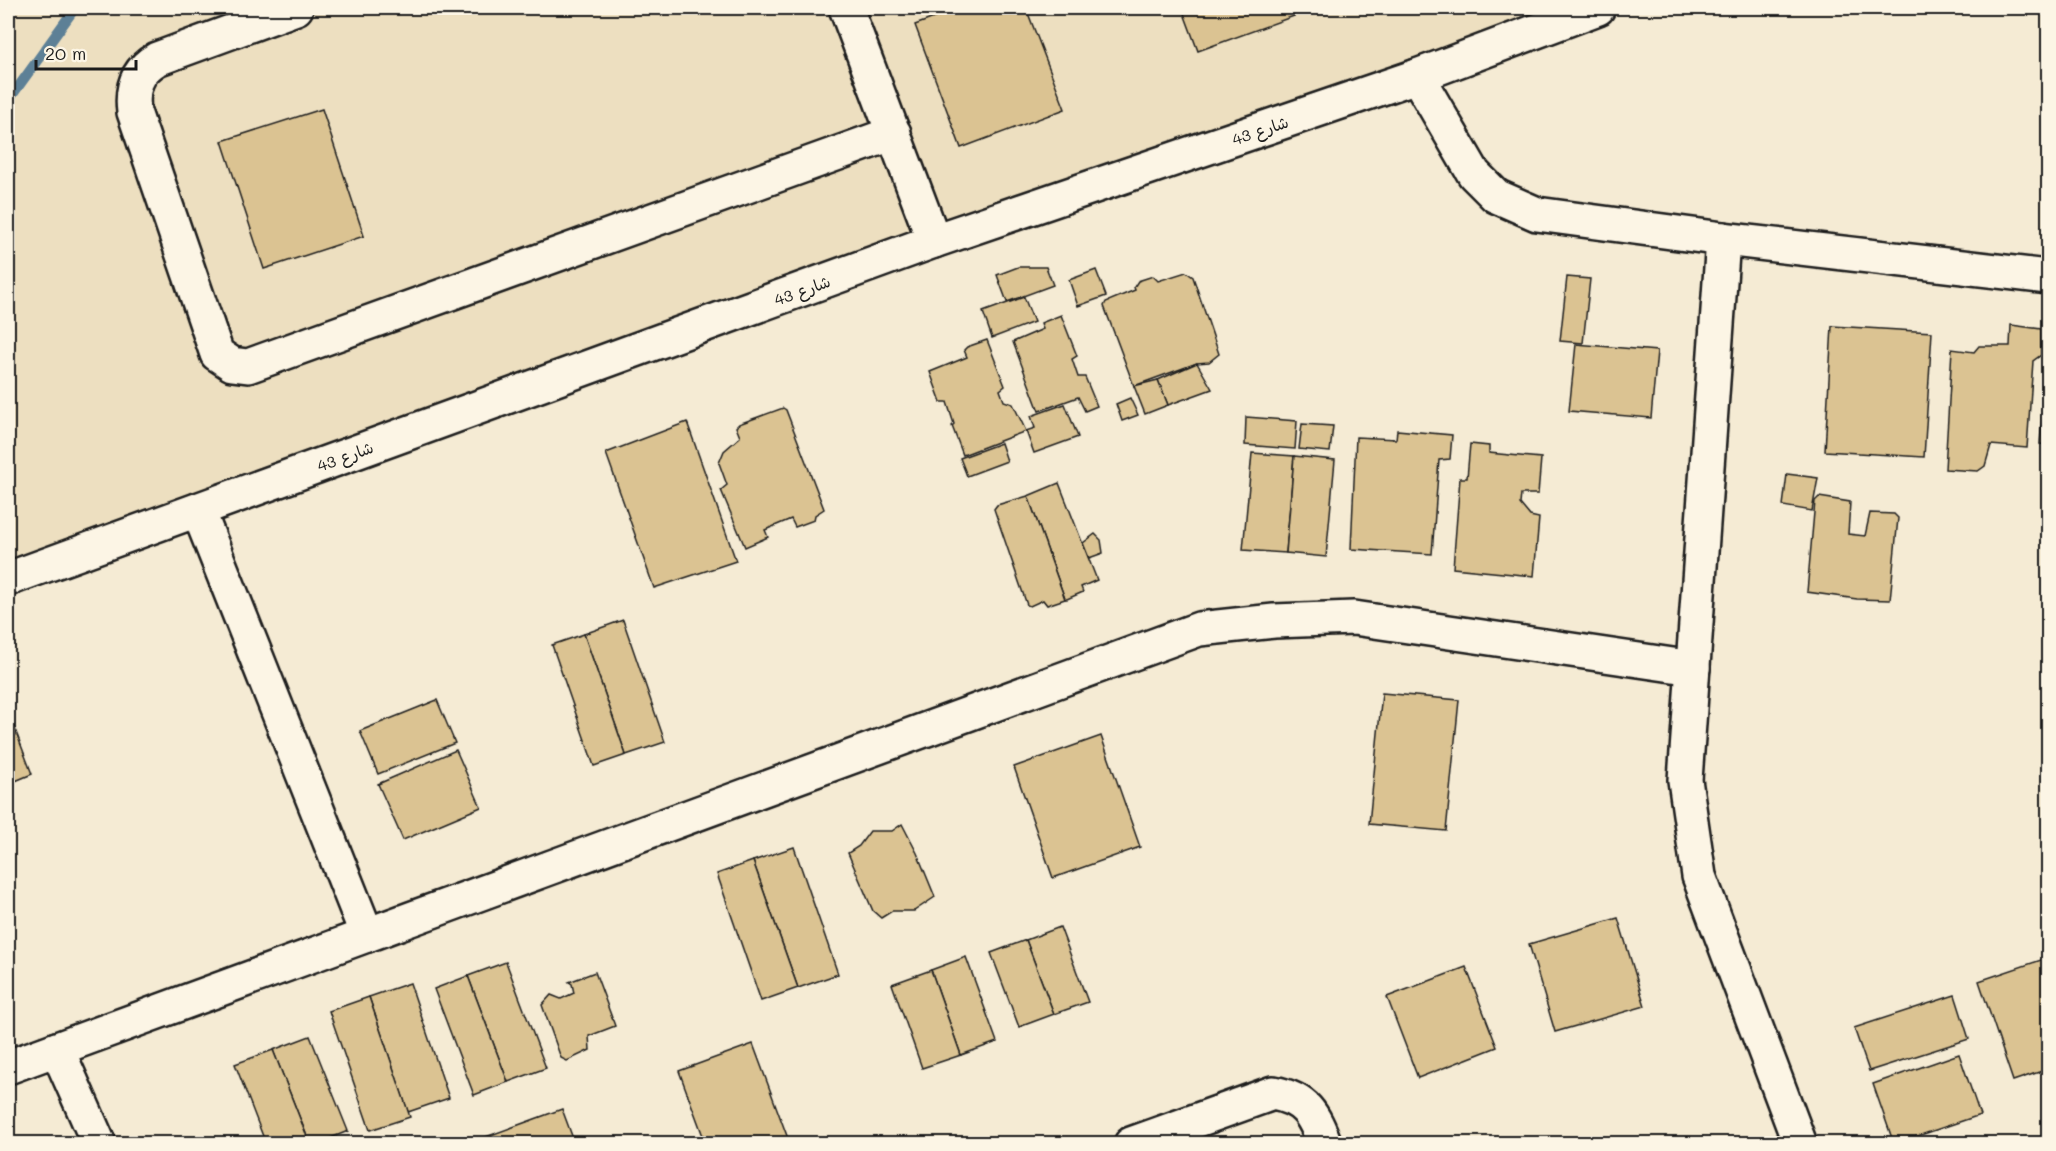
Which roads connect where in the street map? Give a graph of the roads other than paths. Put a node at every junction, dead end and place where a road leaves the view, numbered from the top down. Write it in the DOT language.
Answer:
graph roads {
  1 [pos="296,8"];
  2 [pos="846,8"];
  3 [pos="1598,8"];
  4 [pos="1417,76"];
  5 [pos="894,133"];
  6 [pos="1723,239"];
  7 [pos="934,242"];
  8 [pos="2049,277"];
  9 [pos="198,510"];
  10 [pos="8,579"];
  11 [pos="1693,669"];
  12 [pos="367,935"];
  13 [pos="57,1049"];
  14 [pos="8,1067"];
  15 [pos="99,1143"];
  16 [pos="1131,1143"];
  17 [pos="1325,1143"];
  18 [pos="1800,1143"];
  1 -- 5 [label="street"];
  2 -- 5 [label="street"];
  3 -- 4 [label="street, شارع 43"];
  4 -- 6 [label="street"];
  4 -- 7 [label="street, شارع 43"];
  5 -- 7 [label="street"];
  6 -- 8 [label="street"];
  6 -- 11 [label="street"];
  7 -- 9 [label="street, شارع 43"];
  9 -- 10 [label="street, شارع 43"];
  9 -- 12 [label="street"];
  11 -- 12 [label="street"];
  11 -- 18 [label="street"];
  12 -- 13 [label="street"];
  13 -- 14 [label="street"];
  13 -- 15 [label="street"];
  16 -- 17 [label="street"];
}
